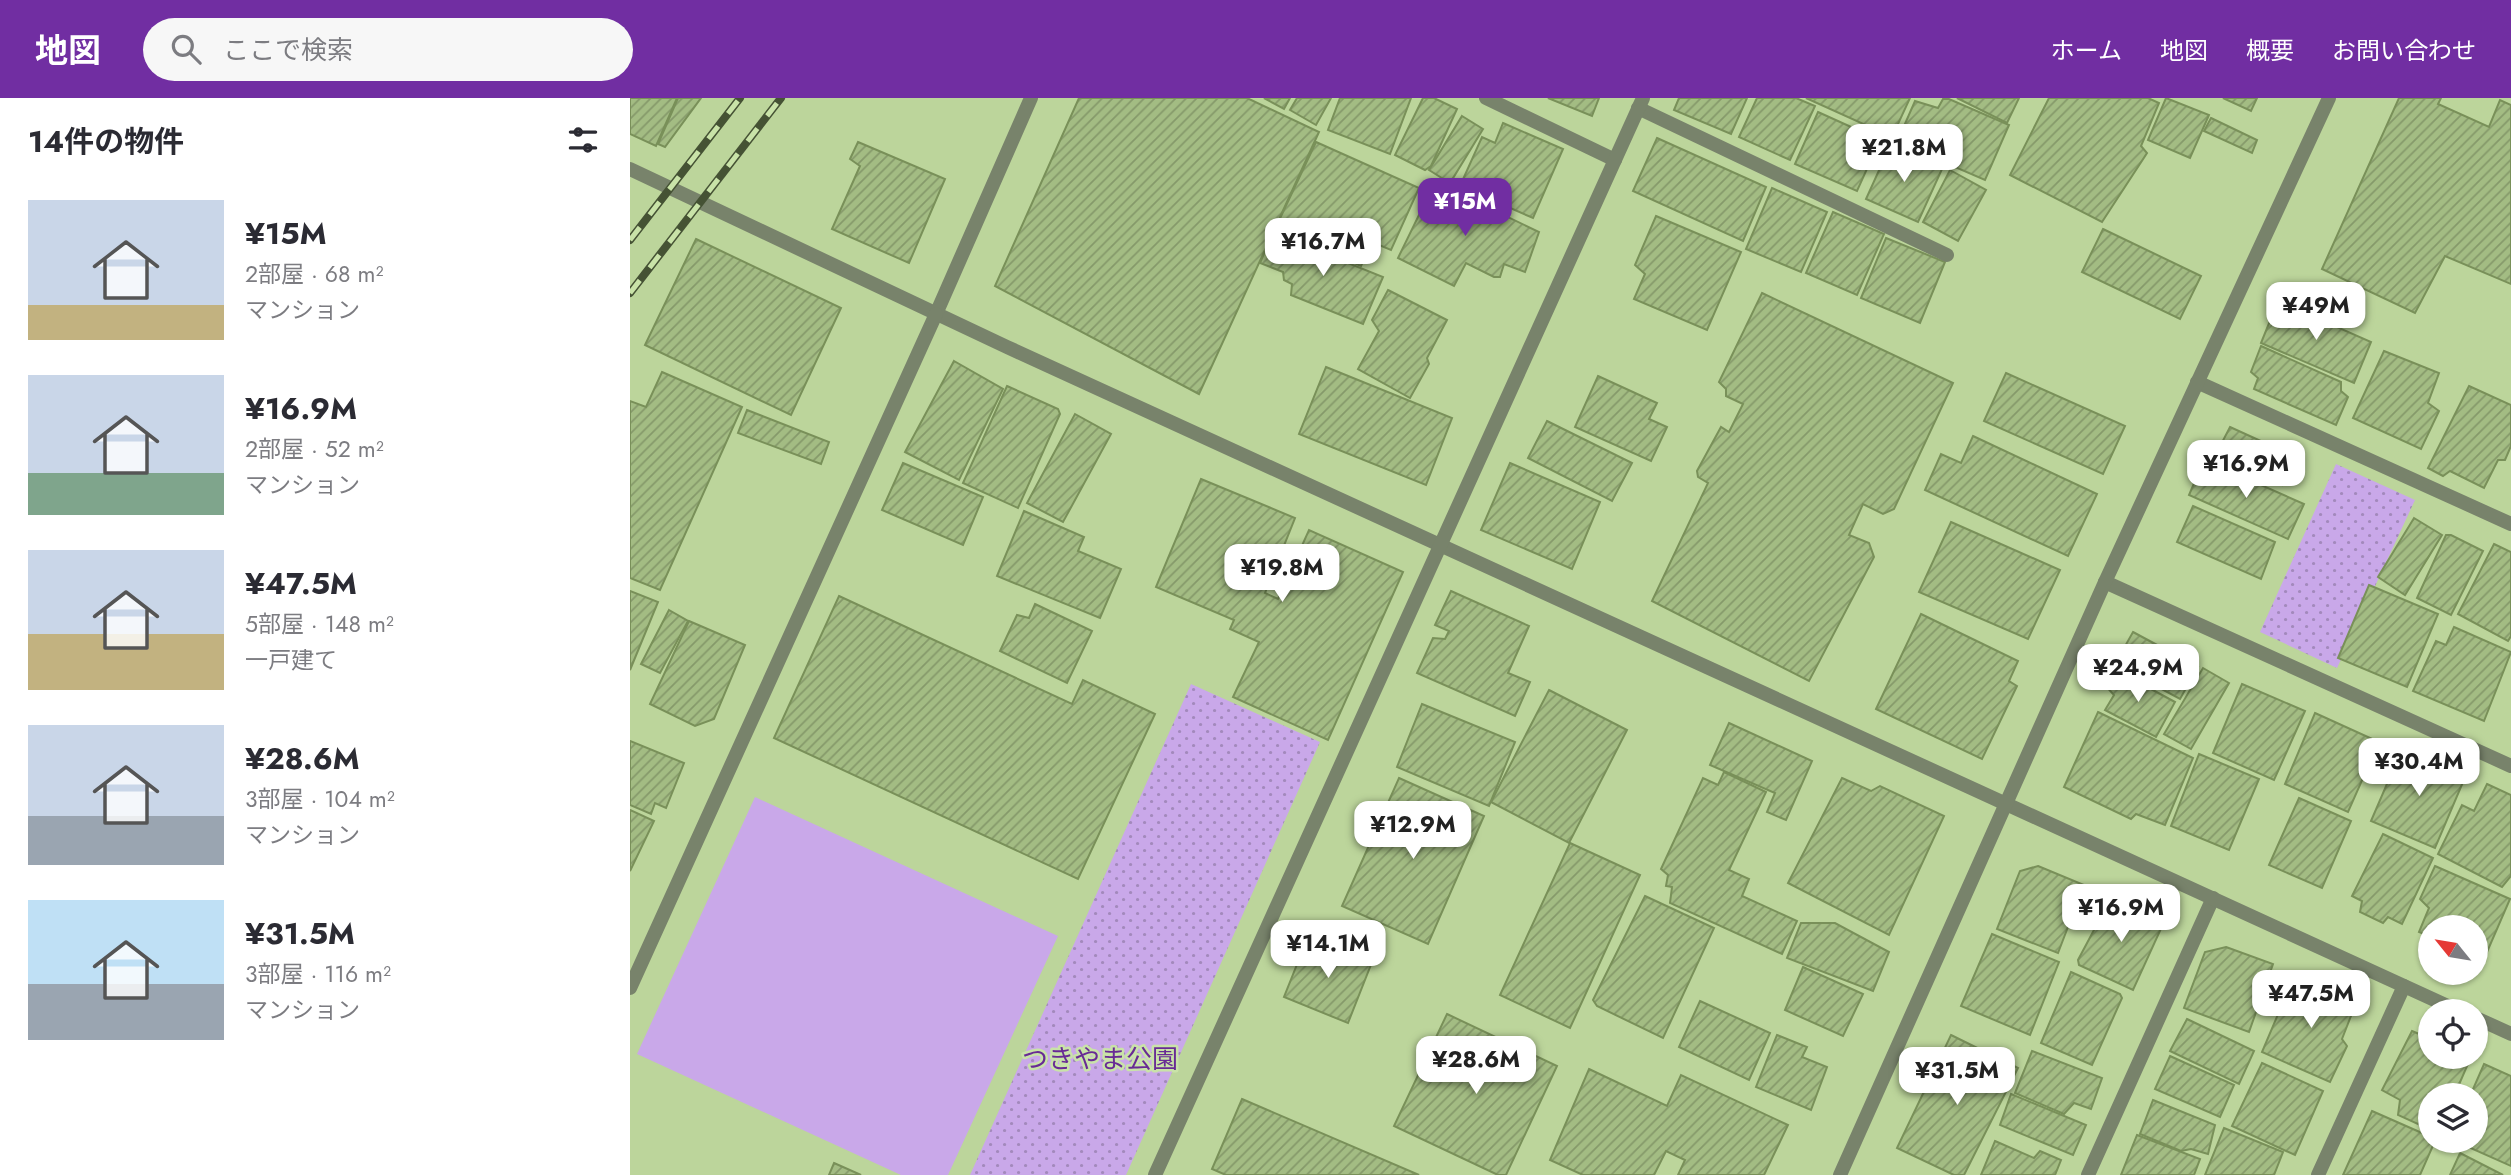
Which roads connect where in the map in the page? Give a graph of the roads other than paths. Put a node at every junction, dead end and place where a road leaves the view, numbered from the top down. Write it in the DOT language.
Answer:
graph roads {
  1 [pos="1031,98"];
  2 [pos="1486,98"];
  3 [pos="2329,98"];
  4 [pos="1640,103"];
  5 [pos="1615,160"];
  6 [pos="630,169"];
  7 [pos="1947,255"];
  8 [pos="936,314"];
  9 [pos="2197,382"];
  10 [pos="2511,524"];
  11 [pos="1441,545"];
  12 [pos="2105,582"];
  13 [pos="2511,766"];
  14 [pos="2005,803"];
  15 [pos="2213,898"];
  16 [pos="2404,986"];
  17 [pos="630,988"];
  18 [pos="2432,999"];
  19 [pos="2488,1023"];
  20 [pos="2511,1034"];
  21 [pos="1155,1175"];
  22 [pos="1840,1175"];
  23 [pos="2088,1175"];
  24 [pos="2318,1175"];
  1 -- 8 [label="street"];
  2 -- 5 [label="street"];
  3 -- 9 [label="street"];
  4 -- 5 [label="street"];
  4 -- 7 [label="street"];
  5 -- 11 [label="street"];
  6 -- 8 [label="street"];
  8 -- 11 [label="street"];
  8 -- 17 [label="street"];
  9 -- 10 [label="street"];
  9 -- 12 [label="street"];
  11 -- 14 [label="street"];
  11 -- 21 [label="street"];
  12 -- 13 [label="street"];
  12 -- 14 [label="street"];
  14 -- 15 [label="street"];
  14 -- 22 [label="street"];
  15 -- 16 [label="street"];
  15 -- 23 [label="street"];
  16 -- 18 [label="street"];
  16 -- 24 [label="street"];
  19 -- 20 [label="street"];
}
